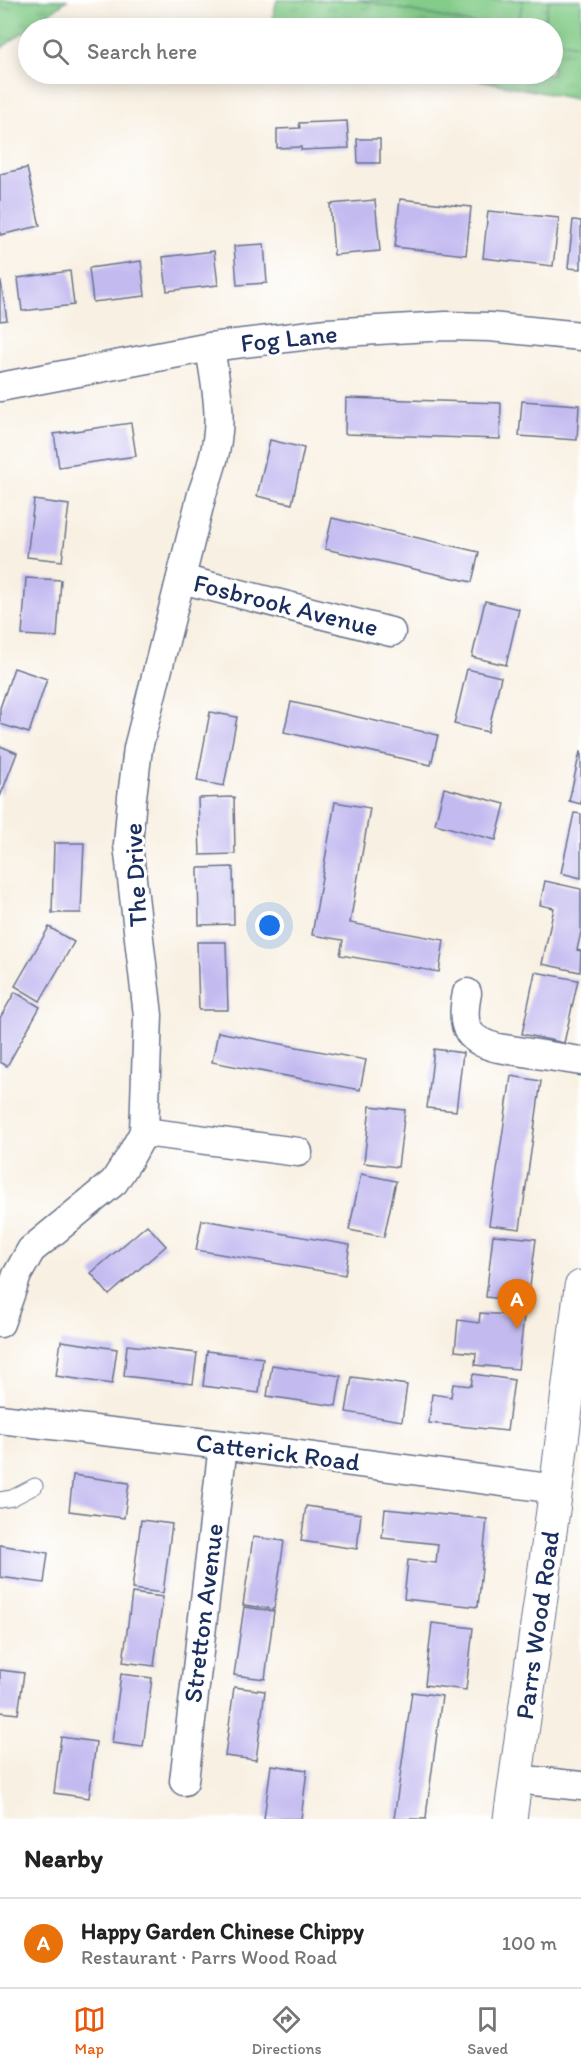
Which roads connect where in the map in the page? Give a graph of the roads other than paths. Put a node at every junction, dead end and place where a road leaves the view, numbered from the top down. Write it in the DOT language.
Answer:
graph roads {
  1 [pos="581,336"];
  2 [pos="210,346"];
  3 [pos="0,387"];
  4 [pos="181,579"];
  5 [pos="391,632"];
  6 [pos="467,993"];
  7 [pos="581,1061"];
  8 [pos="144,1132"];
  9 [pos="298,1152"];
  10 [pos="581,1287"];
  11 [pos="0,1323"];
  12 [pos="0,1419"];
  13 [pos="223,1445"];
  14 [pos="35,1486"];
  15 [pos="556,1489"];
  16 [pos="0,1500"];
  17 [pos="516,1779"];
  18 [pos="184,1781"];
  19 [pos="581,1786"];
  20 [pos="510,1819"];
  1 -- 2 [label="street, Fog Lane"];
  2 -- 3 [label="street, Fog Lane"];
  2 -- 4 [label="street, The Drive"];
  4 -- 5 [label="street, Fosbrook Avenue"];
  4 -- 8 [label="street, The Drive"];
  6 -- 7 [label="street"];
  8 -- 9 [label="street"];
  8 -- 11 [label="street, The Drive"];
  10 -- 15 [label="street, Parrs Wood Road"];
  12 -- 13 [label="street, Catterick Road"];
  13 -- 15 [label="street, Catterick Road"];
  13 -- 18 [label="street, Stretton Avenue"];
  14 -- 16 [label="lane"];
  15 -- 17 [label="street, Parrs Wood Road"];
  17 -- 19 [label="street"];
  17 -- 20 [label="street, Parrs Wood Road"];
}
